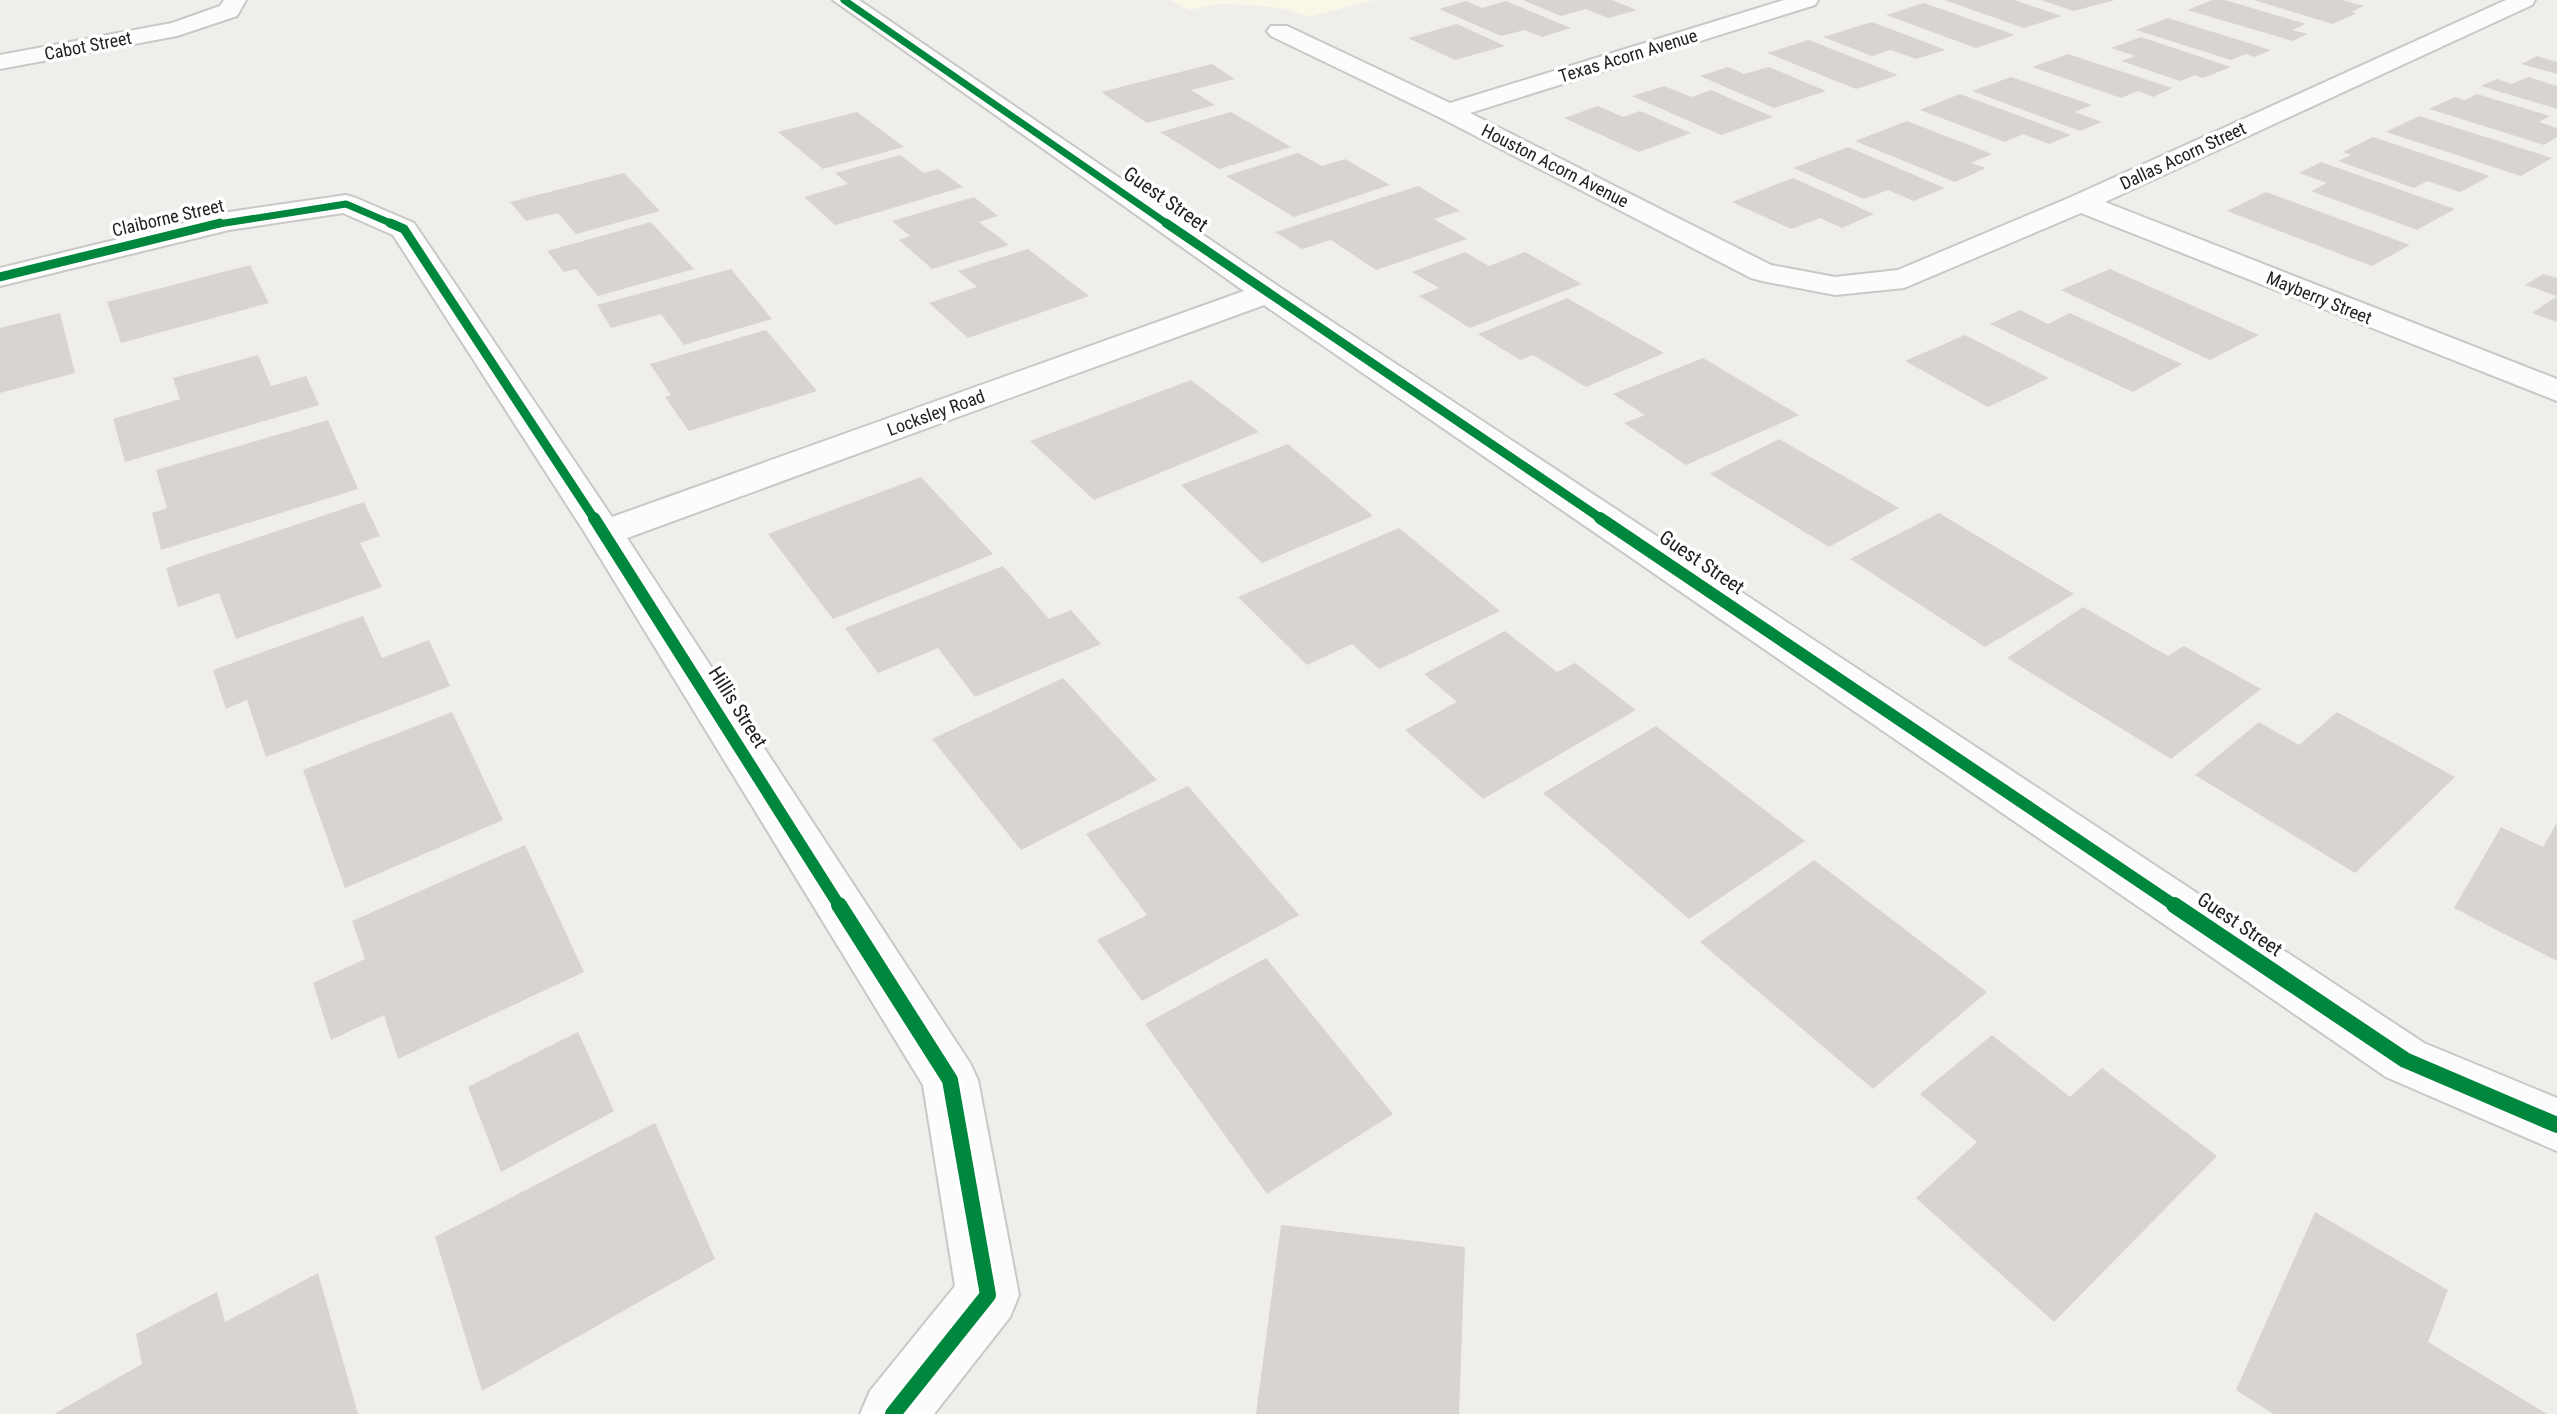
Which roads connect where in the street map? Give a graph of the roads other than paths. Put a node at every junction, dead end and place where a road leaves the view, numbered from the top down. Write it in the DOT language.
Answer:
graph roads {
  1 [pos="235,0"];
  2 [pos="844,0"];
  3 [pos="1807,0"];
  4 [pos="2524,0"];
  5 [pos="1279,31"];
  6 [pos="0,62"];
  7 [pos="1448,112"];
  8 [pos="2081,203"];
  9 [pos="346,204"];
  10 [pos="0,277"];
  11 [pos="1835,286"];
  12 [pos="1267,293"];
  13 [pos="2557,391"];
  14 [pos="604,533"];
  15 [pos="2557,1125"];
  16 [pos="893,1414"];
  1 -- 6 [label="street, Cabot Street"];
  2 -- 12 [label="street, Guest Street"];
  3 -- 7 [label="street, Texas Acorn Avenue"];
  4 -- 8 [label="street, Dallas Acorn Street"];
  5 -- 7 [label="street, Houston Acorn Avenue"];
  7 -- 11 [label="street, Houston Acorn Avenue"];
  8 -- 11 [label="street, Dallas Acorn Street"];
  8 -- 13 [label="street, Mayberry Street"];
  9 -- 10 [label="street, Claiborne Street"];
  9 -- 14 [label="street, Hillis Street"];
  12 -- 14 [label="street, Locksley Road"];
  12 -- 15 [label="street, Guest Street"];
  14 -- 16 [label="street, Hillis Street"];
}
